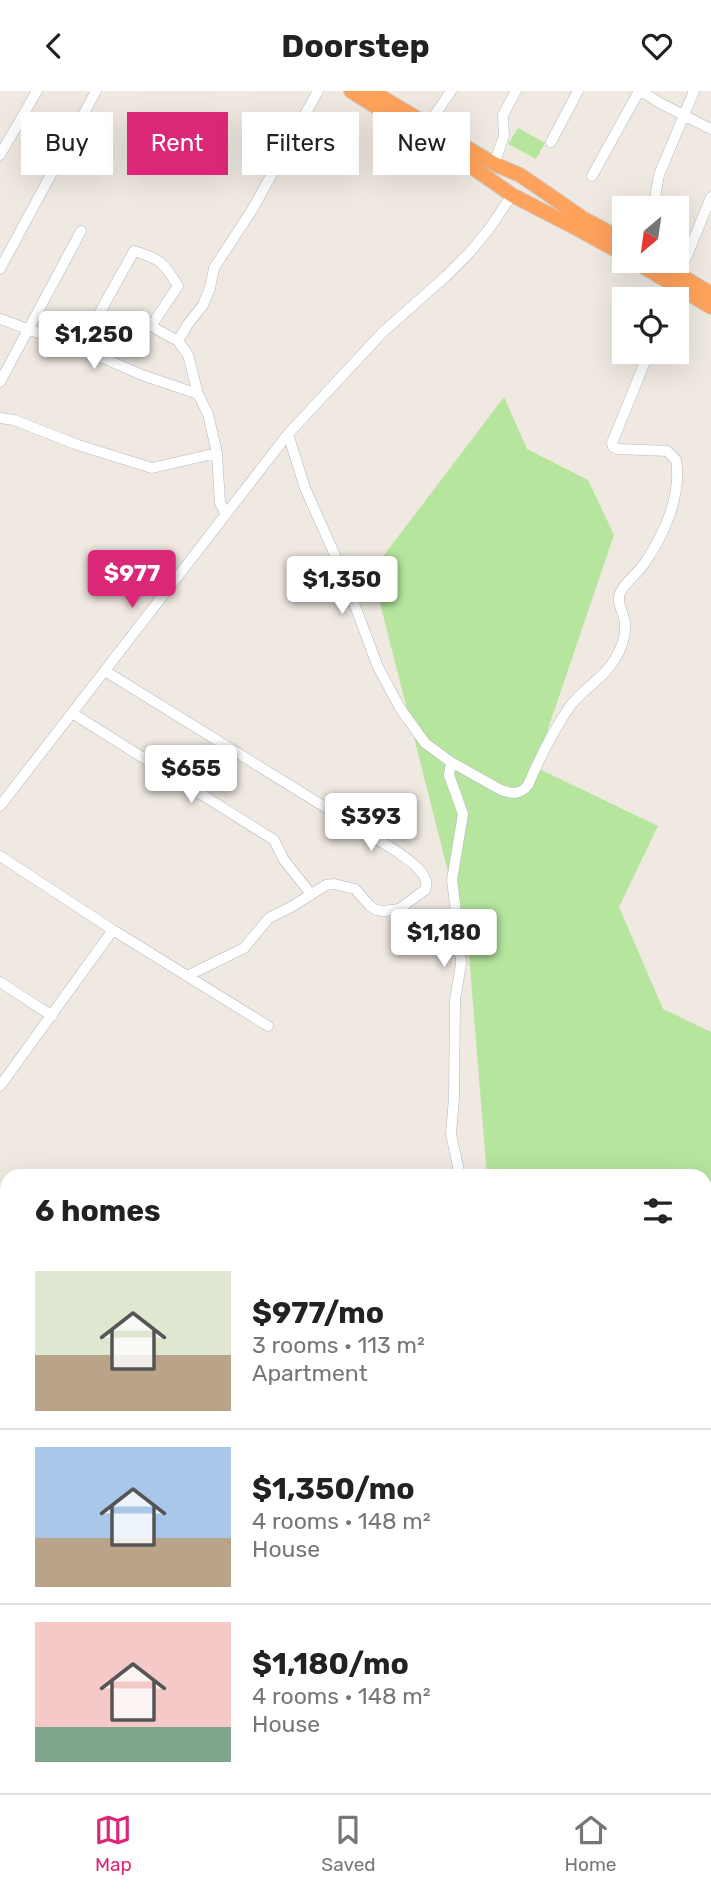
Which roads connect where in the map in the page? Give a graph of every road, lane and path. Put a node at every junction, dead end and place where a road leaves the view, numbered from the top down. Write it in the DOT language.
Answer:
graph roads {
  1 [pos="37,91"];
  2 [pos="96,91"];
  3 [pos="318,91"];
  4 [pos="351,91"];
  5 [pos="372,91"];
  6 [pos="451,91"];
  7 [pos="516,91"];
  8 [pos="578,91"];
  9 [pos="640,91"];
  10 [pos="694,91"];
  11 [pos="407,112"];
  12 [pos="437,112"];
  13 [pos="684,114"];
  14 [pos="711,129"];
  15 [pos="551,142"];
  16 [pos="470,149"];
  17 [pos="0,155"];
  18 [pos="494,163"];
  19 [pos="515,173"];
  20 [pos="592,176"];
  21 [pos="529,182"];
  22 [pos="512,195"];
  23 [pos="655,196"];
  24 [pos="711,197"];
  25 [pos="81,231"];
  26 [pos="612,234"];
  27 [pos="612,248"];
  28 [pos="0,269"];
  29 [pos="653,273"];
  30 [pos="675,287"];
  31 [pos="689,290"];
  32 [pos="711,294"];
  33 [pos="689,295"];
  34 [pos="711,307"];
  35 [pos="0,319"];
  36 [pos="29,330"];
  37 [pos="178,341"];
  38 [pos="80,348"];
  39 [pos="644,364"];
  40 [pos="0,382"];
  41 [pos="198,394"];
  42 [pos="0,418"];
  43 [pos="288,434"];
  44 [pos="217,453"];
  45 [pos="226,514"];
  46 [pos="105,671"];
  47 [pos="72,713"];
  48 [pos="451,762"];
  49 [pos="0,806"];
  50 [pos="0,856"];
  51 [pos="311,894"];
  52 [pos="113,930"];
  53 [pos="187,976"];
  54 [pos="0,982"];
  55 [pos="52,1016"];
  56 [pos="268,1026"];
  57 [pos="0,1086"];
  58 [pos="459,1169"];
  1 -- 17 [label="street"];
  2 -- 28 [label="street"];
  3 -- 37 [label="street"];
  4 -- 22 [label="highway"];
  5 -- 11 [label="highway"];
  6 -- 12 [label="street"];
  7 -- 18 [label="street"];
  8 -- 15 [label="street"];
  9 -- 13 [label="street"];
  9 -- 20 [label="street"];
  10 -- 13 [label="street"];
  13 -- 14 [label="street"];
  13 -- 23 [label="street"];
  16 -- 18 [label="highway"];
  18 -- 19 [label="highway"];
  19 -- 21 [label="highway"];
  19 -- 22 [label="highway"];
  21 -- 22 [label="highway"];
  21 -- 26 [label="highway"];
  22 -- 27 [label="highway"];
  22 -- 43 [label="street"];
  24 -- 30 [label="street"];
  25 -- 36 [label="street"];
  29 -- 30 [label="highway"];
  31 -- 32 [label="highway"];
  33 -- 34 [label="highway"];
  35 -- 36 [label="street"];
  36 -- 38 [label="street"];
  36 -- 40 [label="street"];
  37 -- 38 [label="street"];
  37 -- 41 [label="street"];
  38 -- 41 [label="street"];
  39 -- 48 [label="street"];
  41 -- 44 [label="street"];
  42 -- 44 [label="street"];
  43 -- 45 [label="street"];
  43 -- 48 [label="street"];
  44 -- 45 [label="street"];
  45 -- 46 [label="street"];
  46 -- 47 [label="street"];
  46 -- 51 [label="street"];
  47 -- 49 [label="street"];
  47 -- 51 [label="street"];
  48 -- 58 [label="street"];
  50 -- 52 [label="street"];
  51 -- 53 [label="street"];
  52 -- 53 [label="street"];
  52 -- 55 [label="street"];
  53 -- 56 [label="street"];
  54 -- 55 [label="street"];
  55 -- 57 [label="street"];
}
